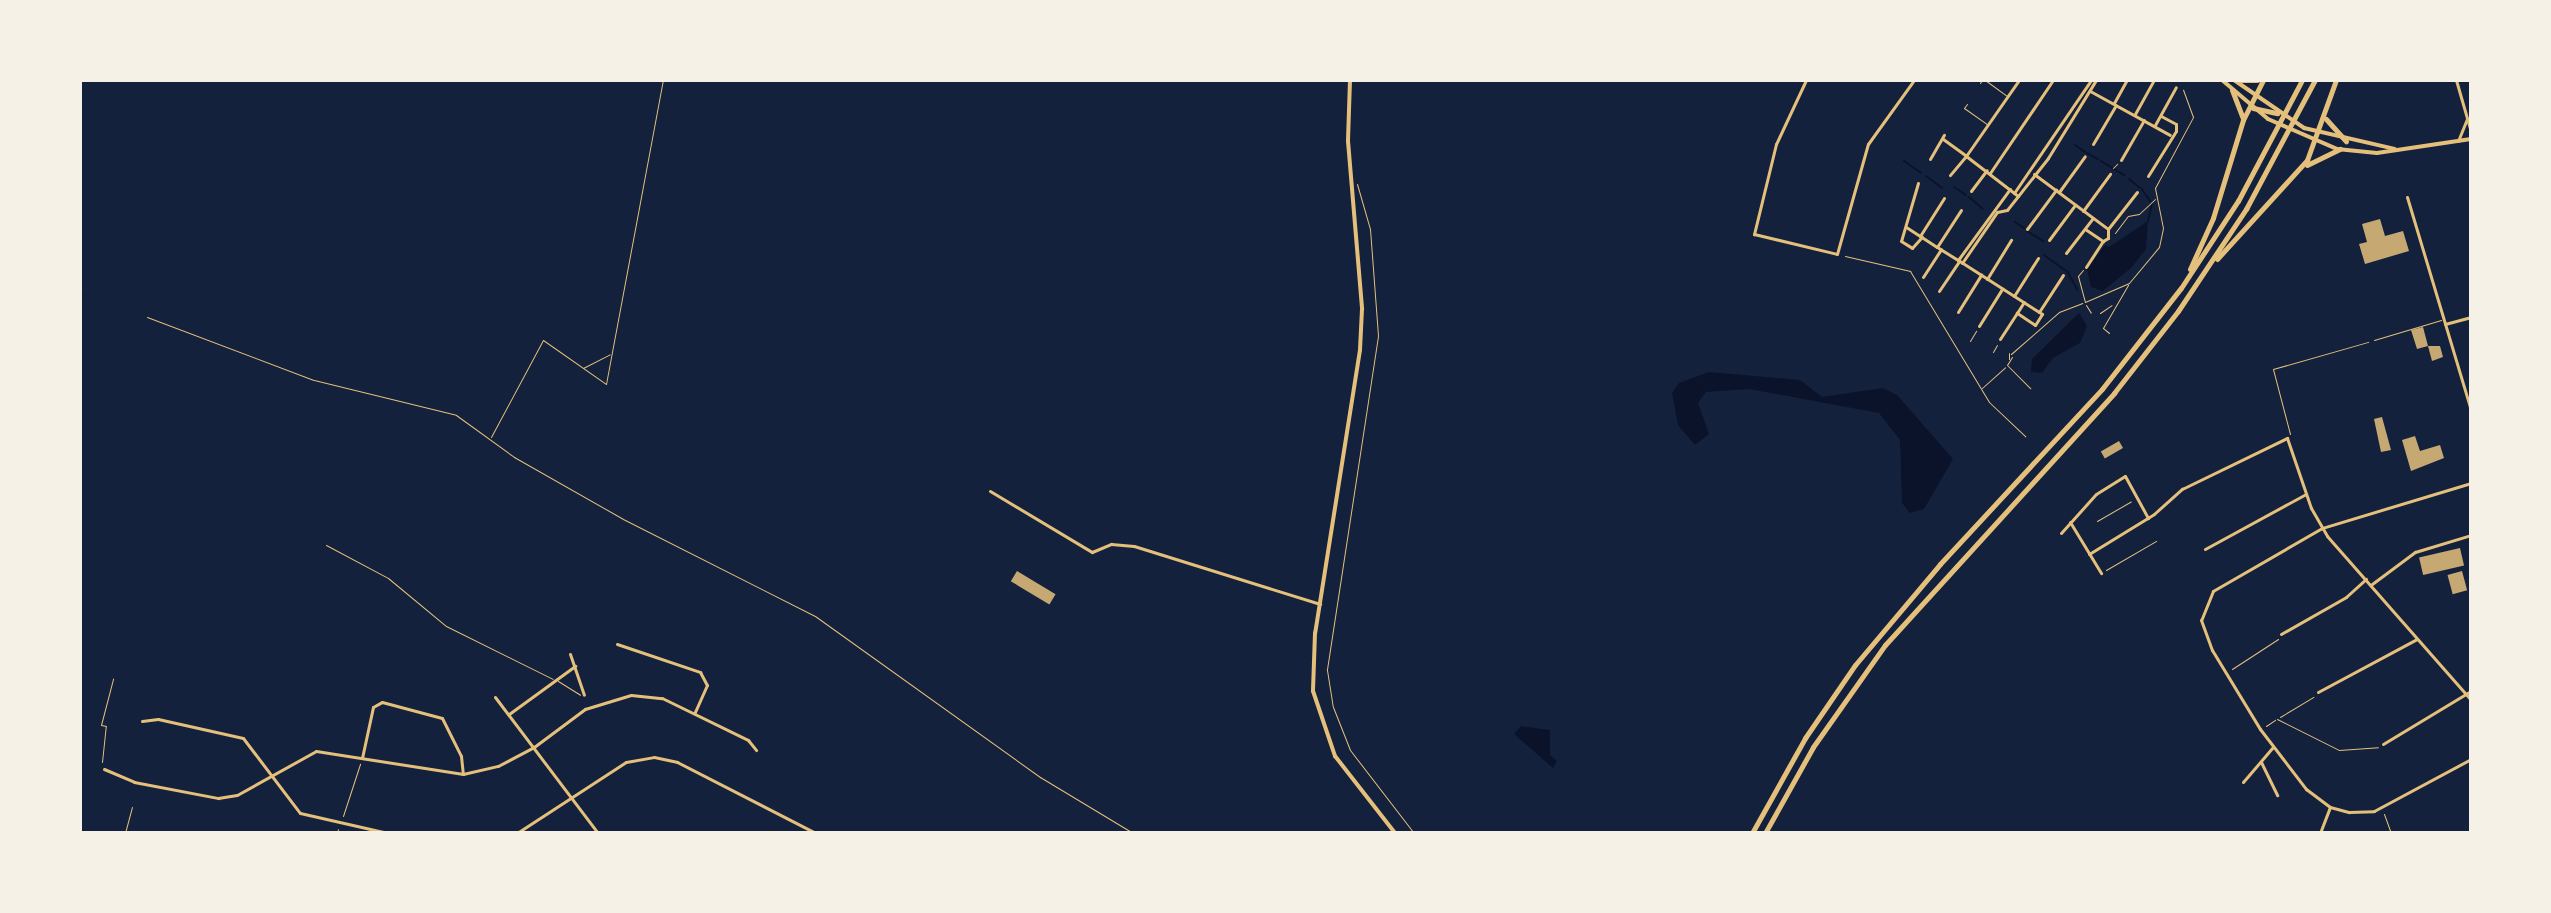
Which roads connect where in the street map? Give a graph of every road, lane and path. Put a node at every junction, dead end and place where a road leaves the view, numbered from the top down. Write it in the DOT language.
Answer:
graph roads {
  1 [pos="663,80"];
  2 [pos="1350,80"];
  3 [pos="1806,80"];
  4 [pos="1914,80"];
  5 [pos="2019,80"];
  6 [pos="2053,80"];
  7 [pos="2094,80"];
  8 [pos="2127,80"];
  9 [pos="2154,80"];
  10 [pos="2222,80"];
  11 [pos="2236,80"];
  12 [pos="2260,80"];
  13 [pos="2302,80"];
  14 [pos="2315,80"];
  15 [pos="2336,80"];
  16 [pos="2456,80"];
  17 [pos="1982,81"];
  18 [pos="2178,86"];
  19 [pos="2088,90"];
  20 [pos="2232,90"];
  21 [pos="2009,96"];
  22 [pos="2254,97"];
  23 [pos="1967,104"];
  24 [pos="2115,104"];
  25 [pos="2253,108"];
  26 [pos="2277,113"];
  27 [pos="2135,114"];
  28 [pos="2161,116"];
  29 [pos="2326,118"];
  30 [pos="2467,119"];
  31 [pos="2144,120"];
  32 [pos="2243,120"];
  33 [pos="2176,124"];
  34 [pos="2155,125"];
  35 [pos="1989,126"];
  36 [pos="2192,127"];
  37 [pos="2059,130"];
  38 [pos="2471,132"];
  39 [pos="2065,133"];
  40 [pos="2320,134"];
  41 [pos="2170,135"];
  42 [pos="2471,139"];
  43 [pos="2346,141"];
  44 [pos="2457,142"];
  45 [pos="2317,143"];
  46 [pos="2093,144"];
  47 [pos="2340,149"];
  48 [pos="2401,150"];
  49 [pos="1966,156"];
  50 [pos="2085,156"];
  51 [pos="1930,159"];
  52 [pos="2121,160"];
  53 [pos="2117,164"];
  54 [pos="1356,171"];
  55 [pos="1988,172"];
  56 [pos="2034,173"];
  57 [pos="2297,173"];
  58 [pos="2110,174"];
  59 [pos="1950,175"];
  60 [pos="2148,176"];
  61 [pos="1918,183"];
  62 [pos="2010,189"];
  63 [pos="1971,191"];
  64 [pos="2058,191"];
  65 [pos="2137,192"];
  66 [pos="2016,194"];
  67 [pos="2157,197"];
  68 [pos="2407,197"];
  69 [pos="1944,198"];
  70 [pos="2075,205"];
  71 [pos="1961,210"];
  72 [pos="1995,210"];
  73 [pos="2083,211"];
  74 [pos="2093,218"];
  75 [pos="1906,227"];
  76 [pos="2027,229"];
  77 [pos="2085,229"];
  78 [pos="2108,229"];
  79 [pos="1921,236"];
  80 [pos="2011,240"];
  81 [pos="2049,240"];
  82 [pos="2103,241"];
  83 [pos="1939,248"];
  84 [pos="2066,253"];
  85 [pos="1840,255"];
  86 [pos="2038,258"];
  87 [pos="1960,261"];
  88 [pos="2213,261"];
  89 [pos="2086,267"];
  90 [pos="1981,275"];
  91 [pos="2063,275"];
  92 [pos="1923,277"];
  93 [pos="1987,279"];
  94 [pos="2129,283"];
  95 [pos="2181,288"];
  96 [pos="2002,289"];
  97 [pos="1939,291"];
  98 [pos="2014,296"];
  99 [pos="2024,302"];
  100 [pos="2085,302"];
  101 [pos="2114,304"];
  102 [pos="2087,307"];
  103 [pos="2095,310"];
  104 [pos="1958,312"];
  105 [pos="2039,312"];
  106 [pos="2017,313"];
  107 [pos="2091,313"];
  108 [pos="2100,313"];
  109 [pos="147,317"];
  110 [pos="2471,317"];
  111 [pos="2444,322"];
  112 [pos="1979,326"];
  113 [pos="2109,333"];
  114 [pos="2000,339"];
  115 [pos="2374,340"];
  116 [pos="1970,341"];
  117 [pos="1993,352"];
  118 [pos="612,353"];
  119 [pos="2007,365"];
  120 [pos="583,368"];
  121 [pos="2030,388"];
  122 [pos="1980,389"];
  123 [pos="2471,411"];
  124 [pos="2025,436"];
  125 [pos="2290,437"];
  126 [pos="490,439"];
  127 [pos="2471,483"];
  128 [pos="990,491"];
  129 [pos="2306,494"];
  130 [pos="2137,498"];
  131 [pos="2148,518"];
  132 [pos="2097,521"];
  133 [pos="2070,522"];
  134 [pos="2322,528"];
  135 [pos="2061,533"];
  136 [pos="2471,535"];
  137 [pos="2156,541"];
  138 [pos="326,545"];
  139 [pos="2205,549"];
  140 [pos="2089,554"];
  141 [pos="2101,573"];
  142 [pos="2366,579"];
  143 [pos="2371,585"];
  144 [pos="1320,604"];
  145 [pos="2281,634"];
  146 [pos="2417,639"];
  147 [pos="617,644"];
  148 [pos="570,654"];
  149 [pos="575,666"];
  150 [pos="2226,673"];
  151 [pos="113,679"];
  152 [pos="555,680"];
  153 [pos="2469,693"];
  154 [pos="2318,694"];
  155 [pos="584,695"];
  156 [pos="495,697"];
  157 [pos="2471,700"];
  158 [pos="695,712"];
  159 [pos="509,714"];
  160 [pos="2277,719"];
  161 [pos="142,721"];
  162 [pos="2263,728"];
  163 [pos="2383,744"];
  164 [pos="534,747"];
  165 [pos="2273,747"];
  166 [pos="756,750"];
  167 [pos="362,758"];
  168 [pos="2471,759"];
  169 [pos="2261,762"];
  170 [pos="359,766"];
  171 [pos="104,769"];
  172 [pos="463,774"];
  173 [pos="271,775"];
  174 [pos="2243,782"];
  175 [pos="2277,795"];
  176 [pos="573,800"];
  177 [pos="132,807"];
  178 [pos="2330,807"];
  179 [pos="2382,807"];
  180 [pos="339,826"];
  181 [pos="2322,831"];
  182 [pos="125,833"];
  183 [pos="337,833"];
  184 [pos="388,833"];
  185 [pos="517,833"];
  186 [pos="598,833"];
  187 [pos="635,833"];
  188 [pos="673,833"];
  189 [pos="816,833"];
  190 [pos="1133,833"];
  191 [pos="1395,833"];
  192 [pos="1414,833"];
  193 [pos="1752,833"];
  194 [pos="1765,833"];
  195 [pos="2391,833"];
  1 -- 118 [label="path"];
  2 -- 144 [label="street"];
  3 -- 4 [label="street"];
  5 -- 21 [label="street"];
  6 -- 55 [label="street"];
  7 -- 19 [label="street"];
  8 -- 24 [label="street"];
  9 -- 27 [label="street"];
  10 -- 20 [label="street"];
  11 -- 12 [label="highway"];
  11 -- 22 [label="street"];
  12 -- 22 [label="highway"];
  13 -- 95 [label="highway"];
  14 -- 88 [label="highway"];
  15 -- 29 [label="highway"];
  16 -- 30 [label="street"];
  17 -- 21 [label="lane"];
  18 -- 28 [label="street"];
  18 -- 36 [label="path"];
  19 -- 24 [label="street"];
  19 -- 37 [label="street"];
  19 -- 39 [label="street"];
  20 -- 25 [label="street"];
  20 -- 32 [label="highway"];
  21 -- 35 [label="street"];
  22 -- 25 [label="highway"];
  22 -- 26 [label="street"];
  23 -- 35 [label="lane"];
  24 -- 27 [label="street"];
  24 -- 46 [label="street"];
  25 -- 26 [label="highway"];
  25 -- 32 [label="highway"];
  25 -- 45 [label="street"];
  26 -- 40 [label="street"];
  27 -- 31 [label="street"];
  28 -- 33 [label="street"];
  28 -- 34 [label="street"];
  29 -- 40 [label="highway"];
  29 -- 43 [label="highway"];
  30 -- 38 [label="street"];
  30 -- 44 [label="street"];
  31 -- 34 [label="street"];
  31 -- 52 [label="street"];
  32 -- 95 [label="highway"];
  33 -- 36 [label="path"];
  33 -- 41 [label="street"];
  34 -- 41 [label="street"];
  35 -- 49 [label="street"];
  36 -- 67 [label="path"];
  37 -- 39 [label="street"];
  37 -- 56 [label="street"];
  39 -- 56 [label="street"];
  40 -- 43 [label="street"];
  40 -- 45 [label="highway"];
  41 -- 60 [label="street"];
  42 -- 44 [label="street"];
  43 -- 48 [label="street"];
  44 -- 48 [label="street"];
  45 -- 47 [label="street"];
  45 -- 57 [label="highway"];
  47 -- 48 [label="street"];
  47 -- 57 [label="highway"];
  49 -- 51 [label="street"];
  49 -- 55 [label="street"];
  49 -- 59 [label="street"];
  50 -- 64 [label="street"];
  53 -- 58 [label="path"];
  54 -- 192 [label="path"];
  55 -- 62 [label="street"];
  55 -- 63 [label="street"];
  56 -- 64 [label="street"];
  56 -- 66 [label="street"];
  57 -- 88 [label="highway"];
  58 -- 73 [label="street"];
  61 -- 75 [label="street"];
  62 -- 66 [label="street"];
  62 -- 72 [label="street"];
  64 -- 70 [label="street"];
  64 -- 76 [label="street"];
  65 -- 78 [label="street"];
  66 -- 72 [label="street"];
  67 -- 82 [label="path"];
  67 -- 94 [label="path"];
  68 -- 111 [label="street"];
  69 -- 79 [label="street"];
  70 -- 73 [label="street"];
  70 -- 81 [label="street"];
  71 -- 83 [label="street"];
  72 -- 87 [label="street"];
  73 -- 74 [label="street"];
  74 -- 77 [label="street"];
  74 -- 78 [label="street"];
  75 -- 79 [label="street"];
  75 -- 79 [label="street"];
  77 -- 82 [label="street"];
  77 -- 84 [label="street"];
  78 -- 82 [label="street"];
  79 -- 83 [label="street"];
  80 -- 93 [label="street"];
  82 -- 89 [label="street"];
  83 -- 87 [label="street"];
  83 -- 92 [label="street"];
  85 -- 122 [label="path"];
  86 -- 98 [label="street"];
  87 -- 90 [label="street"];
  87 -- 97 [label="street"];
  88 -- 194 [label="highway"];
  89 -- 100 [label="path"];
  90 -- 93 [label="street"];
  90 -- 104 [label="street"];
  91 -- 105 [label="street"];
  93 -- 96 [label="street"];
  94 -- 100 [label="path"];
  94 -- 101 [label="path"];
  95 -- 193 [label="highway"];
  96 -- 98 [label="street"];
  96 -- 112 [label="street"];
  98 -- 99 [label="street"];
  99 -- 105 [label="street"];
  99 -- 106 [label="street"];
  100 -- 102 [label="path"];
  100 -- 119 [label="path"];
  101 -- 108 [label="path"];
  101 -- 113 [label="path"];
  102 -- 103 [label="path"];
  102 -- 107 [label="path"];
  105 -- 106 [label="street"];
  106 -- 114 [label="street"];
  109 -- 126 [label="path"];
  110 -- 111 [label="street"];
  111 -- 115 [label="lane"];
  111 -- 123 [label="street"];
  112 -- 116 [label="path"];
  114 -- 117 [label="path"];
  115 -- 125 [label="path"];
  118 -- 120 [label="path"];
  118 -- 120 [label="path"];
  119 -- 121 [label="path"];
  119 -- 122 [label="path"];
  120 -- 126 [label="path"];
  122 -- 124 [label="path"];
  126 -- 190 [label="path"];
  127 -- 134 [label="street"];
  128 -- 144 [label="street"];
  129 -- 131 [label="street"];
  129 -- 134 [label="street"];
  129 -- 139 [label="street"];
  130 -- 131 [label="street"];
  130 -- 132 [label="path"];
  130 -- 133 [label="street"];
  131 -- 140 [label="street"];
  133 -- 135 [label="street"];
  133 -- 140 [label="street"];
  134 -- 142 [label="street"];
  134 -- 150 [label="street"];
  136 -- 143 [label="street"];
  137 -- 141 [label="path"];
  138 -- 152 [label="lane"];
  140 -- 141 [label="street"];
  142 -- 143 [label="street"];
  142 -- 145 [label="street"];
  143 -- 146 [label="street"];
  144 -- 191 [label="street"];
  145 -- 150 [label="path"];
  146 -- 153 [label="street"];
  146 -- 154 [label="street"];
  147 -- 158 [label="street"];
  148 -- 149 [label="street"];
  149 -- 152 [label="street"];
  149 -- 155 [label="street"];
  150 -- 165 [label="street"];
  151 -- 171 [label="path"];
  152 -- 155 [label="lane"];
  152 -- 159 [label="street"];
  153 -- 157 [label="street"];
  153 -- 163 [label="street"];
  154 -- 160 [label="path"];
  156 -- 159 [label="street"];
  158 -- 164 [label="street"];
  158 -- 166 [label="street"];
  159 -- 164 [label="street"];
  160 -- 162 [label="path"];
  160 -- 163 [label="path"];
  161 -- 173 [label="street"];
  164 -- 172 [label="street"];
  164 -- 176 [label="street"];
  165 -- 169 [label="street"];
  165 -- 178 [label="street"];
  167 -- 172 [label="street"];
  167 -- 172 [label="street"];
  167 -- 173 [label="street"];
  168 -- 179 [label="street"];
  169 -- 174 [label="street"];
  169 -- 175 [label="street"];
  170 -- 180 [label="path"];
  171 -- 173 [label="street"];
  173 -- 180 [label="street"];
  176 -- 185 [label="street"];
  176 -- 186 [label="street"];
  176 -- 189 [label="street"];
  177 -- 182 [label="lane"];
  178 -- 179 [label="street"];
  178 -- 181 [label="street"];
  179 -- 195 [label="path"];
  180 -- 183 [label="lane"];
  180 -- 184 [label="street"];
  187 -- 188 [label="street"];
}
